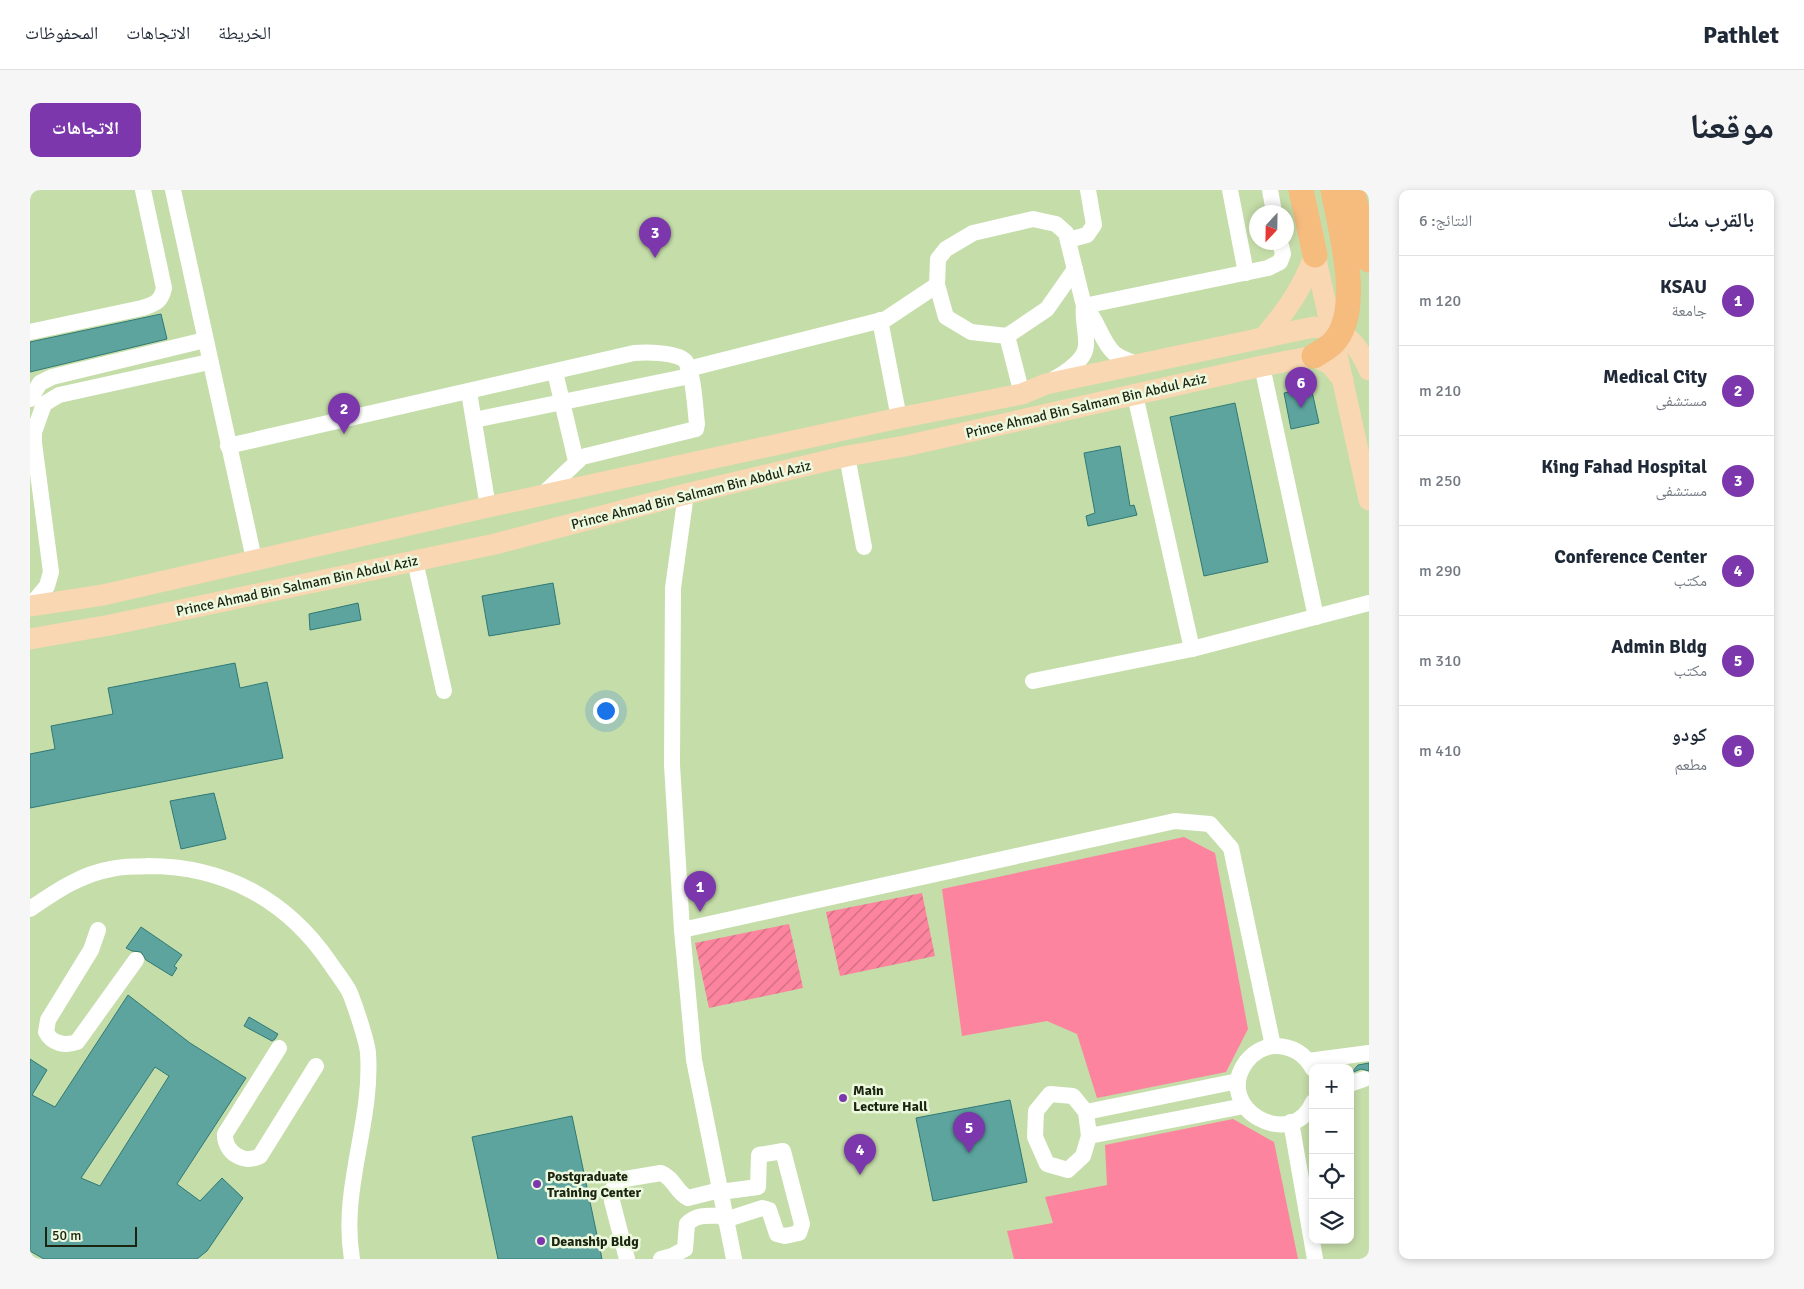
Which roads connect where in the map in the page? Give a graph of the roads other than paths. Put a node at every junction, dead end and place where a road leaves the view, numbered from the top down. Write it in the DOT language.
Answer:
graph roads {
  1 [pos="144,190"];
  2 [pos="173,190"];
  3 [pos="1088,190"];
  4 [pos="1230,190"];
  5 [pos="1270,190"];
  6 [pos="1300,190"];
  7 [pos="1332,190"];
  8 [pos="1273,205"];
  9 [pos="1359,208"];
  10 [pos="1068,240"];
  11 [pos="1281,250"];
  12 [pos="1315,255"];
  13 [pos="1369,260"];
  14 [pos="1075,269"];
  15 [pos="1246,273"];
  16 [pos="937,285"];
  17 [pos="1084,306"];
  18 [pos="880,320"];
  19 [pos="30,332"];
  20 [pos="1007,336"];
  21 [pos="1264,337"];
  22 [pos="205,340"];
  23 [pos="1330,340"];
  24 [pos="209,362"];
  25 [pos="1140,365"];
  26 [pos="1262,366"];
  27 [pos="1369,370"];
  28 [pos="555,372"];
  29 [pos="689,372"];
  30 [pos="35,382"];
  31 [pos="1046,384"];
  32 [pos="469,392"];
  33 [pos="1022,394"];
  34 [pos="1135,395"];
  35 [pos="30,398"];
  36 [pos="562,401"];
  37 [pos="899,418"];
  38 [pos="474,420"];
  39 [pos="32,440"];
  40 [pos="228,446"];
  41 [pos="905,446"];
  42 [pos="847,456"];
  43 [pos="576,461"];
  44 [pos="686,494"];
  45 [pos="540,497"];
  46 [pos="1369,500"];
  47 [pos="488,507"];
  48 [pos="864,547"];
  49 [pos="254,559"];
  50 [pos="415,561"];
  51 [pos="1369,603"];
  52 [pos="30,606"];
  53 [pos="1316,617"];
  54 [pos="30,639"];
  55 [pos="1192,649"];
  56 [pos="1033,681"];
  57 [pos="444,691"];
  58 [pos="30,909"];
  59 [pos="98,930"];
  60 [pos="682,930"];
  61 [pos="136,960"];
  62 [pos="1273,1046"];
  63 [pos="279,1048"];
  64 [pos="1369,1053"];
  65 [pos="1309,1064"];
  66 [pos="1315,1064"];
  67 [pos="316,1066"];
  68 [pos="1238,1081"];
  69 [pos="1244,1106"];
  70 [pos="1309,1107"];
  71 [pos="1086,1112"];
  72 [pos="1290,1122"];
  73 [pos="1089,1136"];
  74 [pos="720,1191"];
  75 [pos="725,1218"];
  76 [pos="352,1259"];
  77 [pos="627,1259"];
  78 [pos="661,1259"];
  79 [pos="734,1259"];
  80 [pos="1315,1259"];
  1 -- 19 [label="street"];
  2 -- 22 [label="street"];
  3 -- 10 [label="street"];
  4 -- 15 [label="street"];
  5 -- 8 [label="street"];
  6 -- 12 [label="highway"];
  7 -- 23 [label="highway"];
  9 -- 13 [label="highway"];
  10 -- 14 [label="street"];
  10 -- 16 [label="street"];
  11 -- 15 [label="street"];
  12 -- 21 [label="main road"];
  12 -- 23 [label="main road"];
  14 -- 17 [label="street"];
  14 -- 20 [label="street"];
  15 -- 17 [label="street"];
  16 -- 18 [label="street"];
  16 -- 20 [label="street"];
  17 -- 25 [label="street"];
  17 -- 31 [label="street"];
  18 -- 29 [label="street"];
  18 -- 37 [label="street"];
  20 -- 33 [label="street"];
  21 -- 23 [label="main road, Prince Ahmad Bin Salmam Bin Abdul Aziz"];
  21 -- 25 [label="main road, Prince Ahmad Bin Salmam Bin Abdul Aziz"];
  22 -- 24 [label="street"];
  22 -- 30 [label="street"];
  23 -- 26 [label="main road, Prince Ahmad Bin Salmam Bin Abdul Aziz"];
  23 -- 27 [label="main road"];
  23 -- 46 [label="main road, Prince Ahmad Bin Salmam Bin Abdul Aziz"];
  24 -- 39 [label="street, Prince Ahmad Bin Salmam Bin Abdul Aziz"];
  24 -- 40 [label="street"];
  25 -- 31 [label="main road, Prince Ahmad Bin Salmam Bin Abdul Aziz"];
  26 -- 34 [label="main road, Prince Ahmad Bin Salmam Bin Abdul Aziz"];
  26 -- 53 [label="street"];
  28 -- 29 [label="street"];
  28 -- 32 [label="street"];
  28 -- 36 [label="street"];
  29 -- 36 [label="street"];
  29 -- 43 [label="street"];
  30 -- 35 [label="street"];
  31 -- 33 [label="main road, Prince Ahmad Bin Salmam Bin Abdul Aziz"];
  32 -- 38 [label="street"];
  32 -- 40 [label="street"];
  33 -- 37 [label="main road, Prince Ahmad Bin Salmam Bin Abdul Aziz"];
  34 -- 41 [label="main road, Prince Ahmad Bin Salmam Bin Abdul Aziz"];
  34 -- 55 [label="street"];
  36 -- 38 [label="street"];
  36 -- 43 [label="street"];
  37 -- 41 [label="main road"];
  37 -- 45 [label="main road, Prince Ahmad Bin Salmam Bin Abdul Aziz"];
  38 -- 47 [label="street"];
  39 -- 52 [label="street, Prince Ahmad Bin Salmam Bin Abdul Aziz"];
  40 -- 49 [label="street"];
  41 -- 42 [label="main road, Prince Ahmad Bin Salmam Bin Abdul Aziz"];
  42 -- 44 [label="main road, Prince Ahmad Bin Salmam Bin Abdul Aziz"];
  42 -- 48 [label="street"];
  43 -- 45 [label="street"];
  44 -- 50 [label="main road, Prince Ahmad Bin Salmam Bin Abdul Aziz"];
  44 -- 60 [label="street"];
  45 -- 47 [label="main road, Prince Ahmad Bin Salmam Bin Abdul Aziz"];
  47 -- 49 [label="main road, Prince Ahmad Bin Salmam Bin Abdul Aziz"];
  49 -- 52 [label="main road, Prince Ahmad Bin Salmam Bin Abdul Aziz"];
  50 -- 54 [label="main road, Prince Ahmad Bin Salmam Bin Abdul Aziz"];
  50 -- 57 [label="street"];
  51 -- 53 [label="street"];
  53 -- 55 [label="street"];
  55 -- 56 [label="street"];
  58 -- 76 [label="street"];
  59 -- 61 [label="street"];
  60 -- 62 [label="street"];
  60 -- 74 [label="street"];
  62 -- 65 [label="street"];
  62 -- 68 [label="street"];
  63 -- 67 [label="street"];
  64 -- 66 [label="street"];
  68 -- 69 [label="street"];
  68 -- 71 [label="street"];
  69 -- 72 [label="street"];
  69 -- 73 [label="street"];
  70 -- 72 [label="street"];
  71 -- 73 [label="street"];
  71 -- 73 [label="street"];
  72 -- 80 [label="street"];
  74 -- 75 [label="street"];
  74 -- 75 [label="street"];
  74 -- 77 [label="street"];
  75 -- 78 [label="street"];
  75 -- 79 [label="street"];
}
